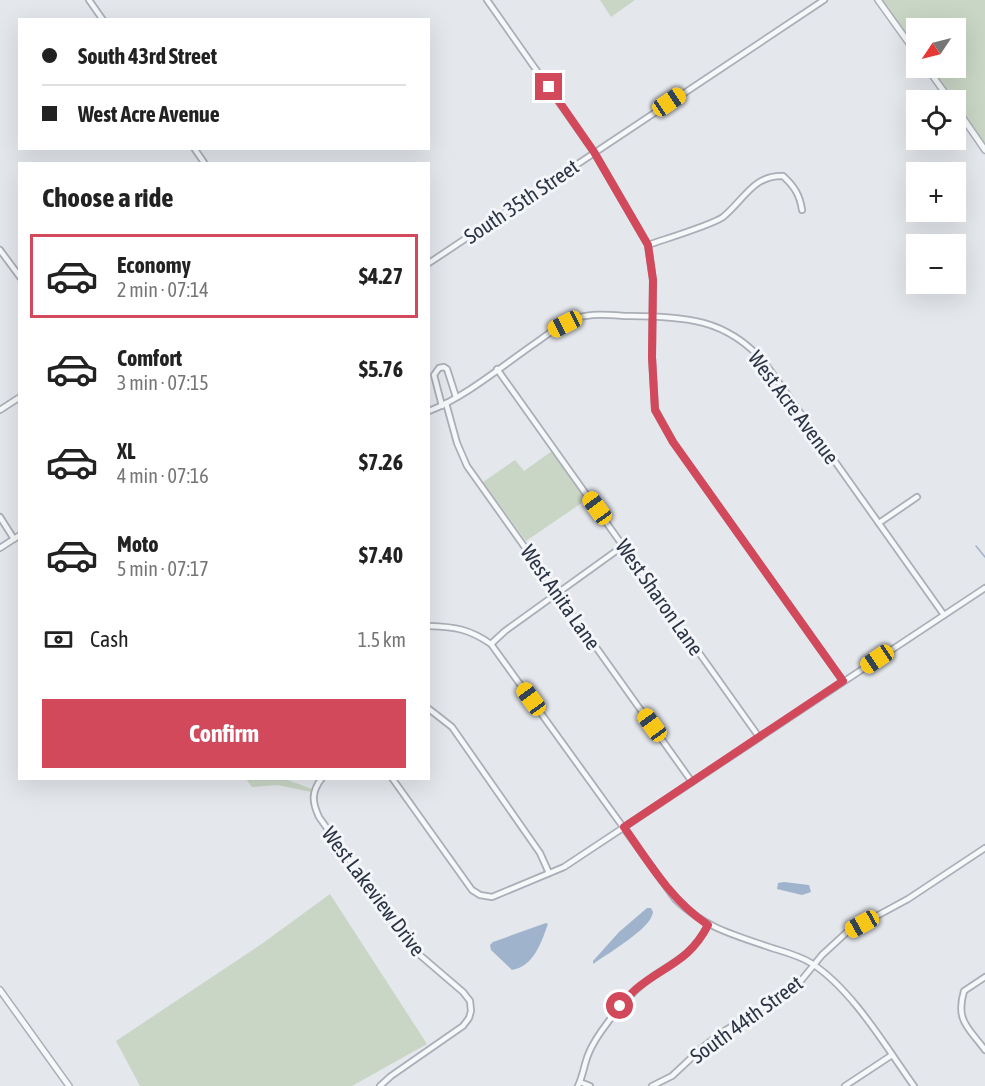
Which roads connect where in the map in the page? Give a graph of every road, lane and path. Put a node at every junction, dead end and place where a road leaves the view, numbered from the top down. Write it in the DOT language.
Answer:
graph roads {
  1 [pos="89,0"];
  2 [pos="487,0"];
  3 [pos="824,0"];
  4 [pos="878,0"];
  5 [pos="102,18"];
  6 [pos="906,39"];
  7 [pos="966,122"];
  8 [pos="985,150"];
  9 [pos="594,152"];
  10 [pos="802,210"];
  11 [pos="648,245"];
  12 [pos="0,250"];
  13 [pos="430,262"];
  14 [pos="18,274"];
  15 [pos="652,316"];
  16 [pos="497,369"];
  17 [pos="456,397"];
  18 [pos="18,398"];
  19 [pos="444,405"];
  20 [pos="0,410"];
  21 [pos="430,411"];
  22 [pos="917,497"];
  23 [pos="0,517"];
  24 [pos="879,523"];
  25 [pos="17,537"];
  26 [pos="623,546"];
  27 [pos="0,548"];
  28 [pos="985,588"];
  29 [pos="558,592"];
  30 [pos="944,615"];
  31 [pos="430,626"];
  32 [pos="491,644"];
  33 [pos="843,681"];
  34 [pos="430,710"];
  35 [pos="759,737"];
  36 [pos="321,780"];
  37 [pos="393,780"];
  38 [pos="692,782"];
  39 [pos="624,827"];
  40 [pos="985,848"];
  41 [pos="549,873"];
  42 [pos="708,925"];
  43 [pos="814,965"];
  44 [pos="985,977"];
  45 [pos="0,990"];
  46 [pos="985,1050"];
  47 [pos="892,1055"];
  48 [pos="579,1084"];
  49 [pos="69,1086"];
  50 [pos="380,1086"];
  51 [pos="590,1086"];
  52 [pos="652,1086"];
  53 [pos="845,1086"];
  54 [pos="914,1086"];
  1 -- 5 [label="street"];
  2 -- 9 [label="street"];
  3 -- 9 [label="street, South 35th Street"];
  4 -- 6 [label="street"];
  7 -- 8 [label="street"];
  9 -- 11 [label="street"];
  9 -- 13 [label="street, South 35th Street"];
  10 -- 11 [label="street"];
  11 -- 15 [label="street"];
  12 -- 14 [label="street"];
  15 -- 16 [label="street, West Acre Avenue"];
  15 -- 24 [label="street, West Acre Avenue"];
  15 -- 33 [label="street"];
  16 -- 17 [label="street, West Acre Avenue"];
  16 -- 26 [label="street, West Sharon Lane"];
  17 -- 19 [label="street, West Acre Avenue"];
  17 -- 19 [label="street, West Anita Lane"];
  18 -- 20 [label="street"];
  19 -- 21 [label="street, West Acre Avenue"];
  19 -- 29 [label="street, West Anita Lane"];
  22 -- 24 [label="street"];
  23 -- 25 [label="street"];
  24 -- 30 [label="street, West Acre Avenue"];
  25 -- 27 [label="street"];
  26 -- 29 [label="street"];
  26 -- 35 [label="street, West Sharon Lane"];
  28 -- 30 [label="street"];
  29 -- 32 [label="street"];
  29 -- 38 [label="street, West Anita Lane"];
  30 -- 33 [label="street"];
  31 -- 32 [label="street"];
  32 -- 39 [label="street"];
  33 -- 35 [label="street"];
  34 -- 41 [label="street"];
  35 -- 38 [label="street"];
  36 -- 50 [label="street, West Lakeview Drive"];
  37 -- 41 [label="street"];
  38 -- 39 [label="street"];
  39 -- 41 [label="street"];
  39 -- 42 [label="street"];
  40 -- 43 [label="street, South 44th Street"];
  42 -- 43 [label="street"];
  42 -- 48 [label="street"];
  43 -- 47 [label="street"];
  43 -- 52 [label="street, South 44th Street"];
  44 -- 46 [label="street"];
  45 -- 49 [label="street"];
  47 -- 53 [label="street"];
  47 -- 54 [label="street"];
  48 -- 51 [label="street"];
}
